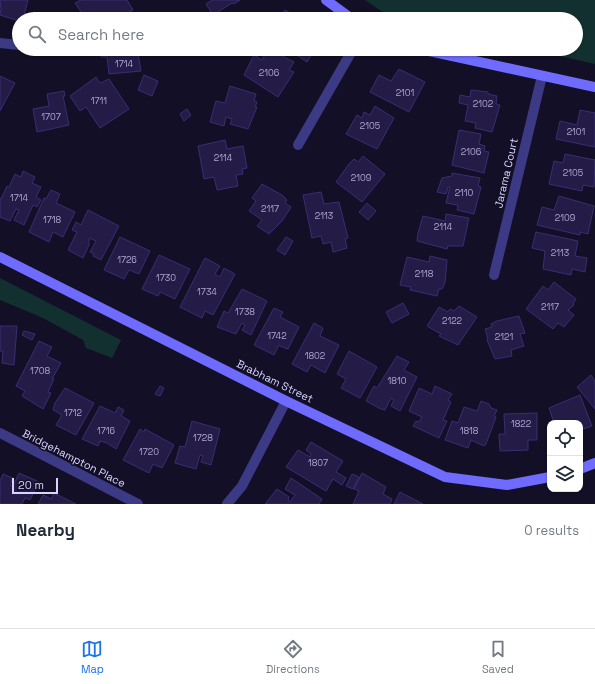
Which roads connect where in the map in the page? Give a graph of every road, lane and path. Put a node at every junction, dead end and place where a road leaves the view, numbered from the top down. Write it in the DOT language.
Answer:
graph roads {
  1 [pos="326,0"];
  2 [pos="342,12"];
  3 [pos="0,43"];
  4 [pos="12,44"];
  5 [pos="349,56"];
  6 [pos="452,56"];
  7 [pos="542,76"];
  8 [pos="595,88"];
  9 [pos="298,145"];
  10 [pos="0,257"];
  11 [pos="494,275"];
  12 [pos="286,401"];
  13 [pos="0,433"];
  14 [pos="595,463"];
  15 [pos="583,468"];
  16 [pos="547,478"];
  17 [pos="138,504"];
  18 [pos="227,504"];
  1 -- 2 [label="street"];
  3 -- 4 [label="street"];
  5 -- 9 [label="street"];
  6 -- 7 [label="street"];
  7 -- 8 [label="street"];
  7 -- 11 [label="street, Jarama Court"];
  10 -- 12 [label="street, Brabham Street"];
  12 -- 16 [label="street, Brabham Street"];
  12 -- 18 [label="street"];
  13 -- 17 [label="street, Bridgehampton Place"];
  14 -- 15 [label="street"];
}
